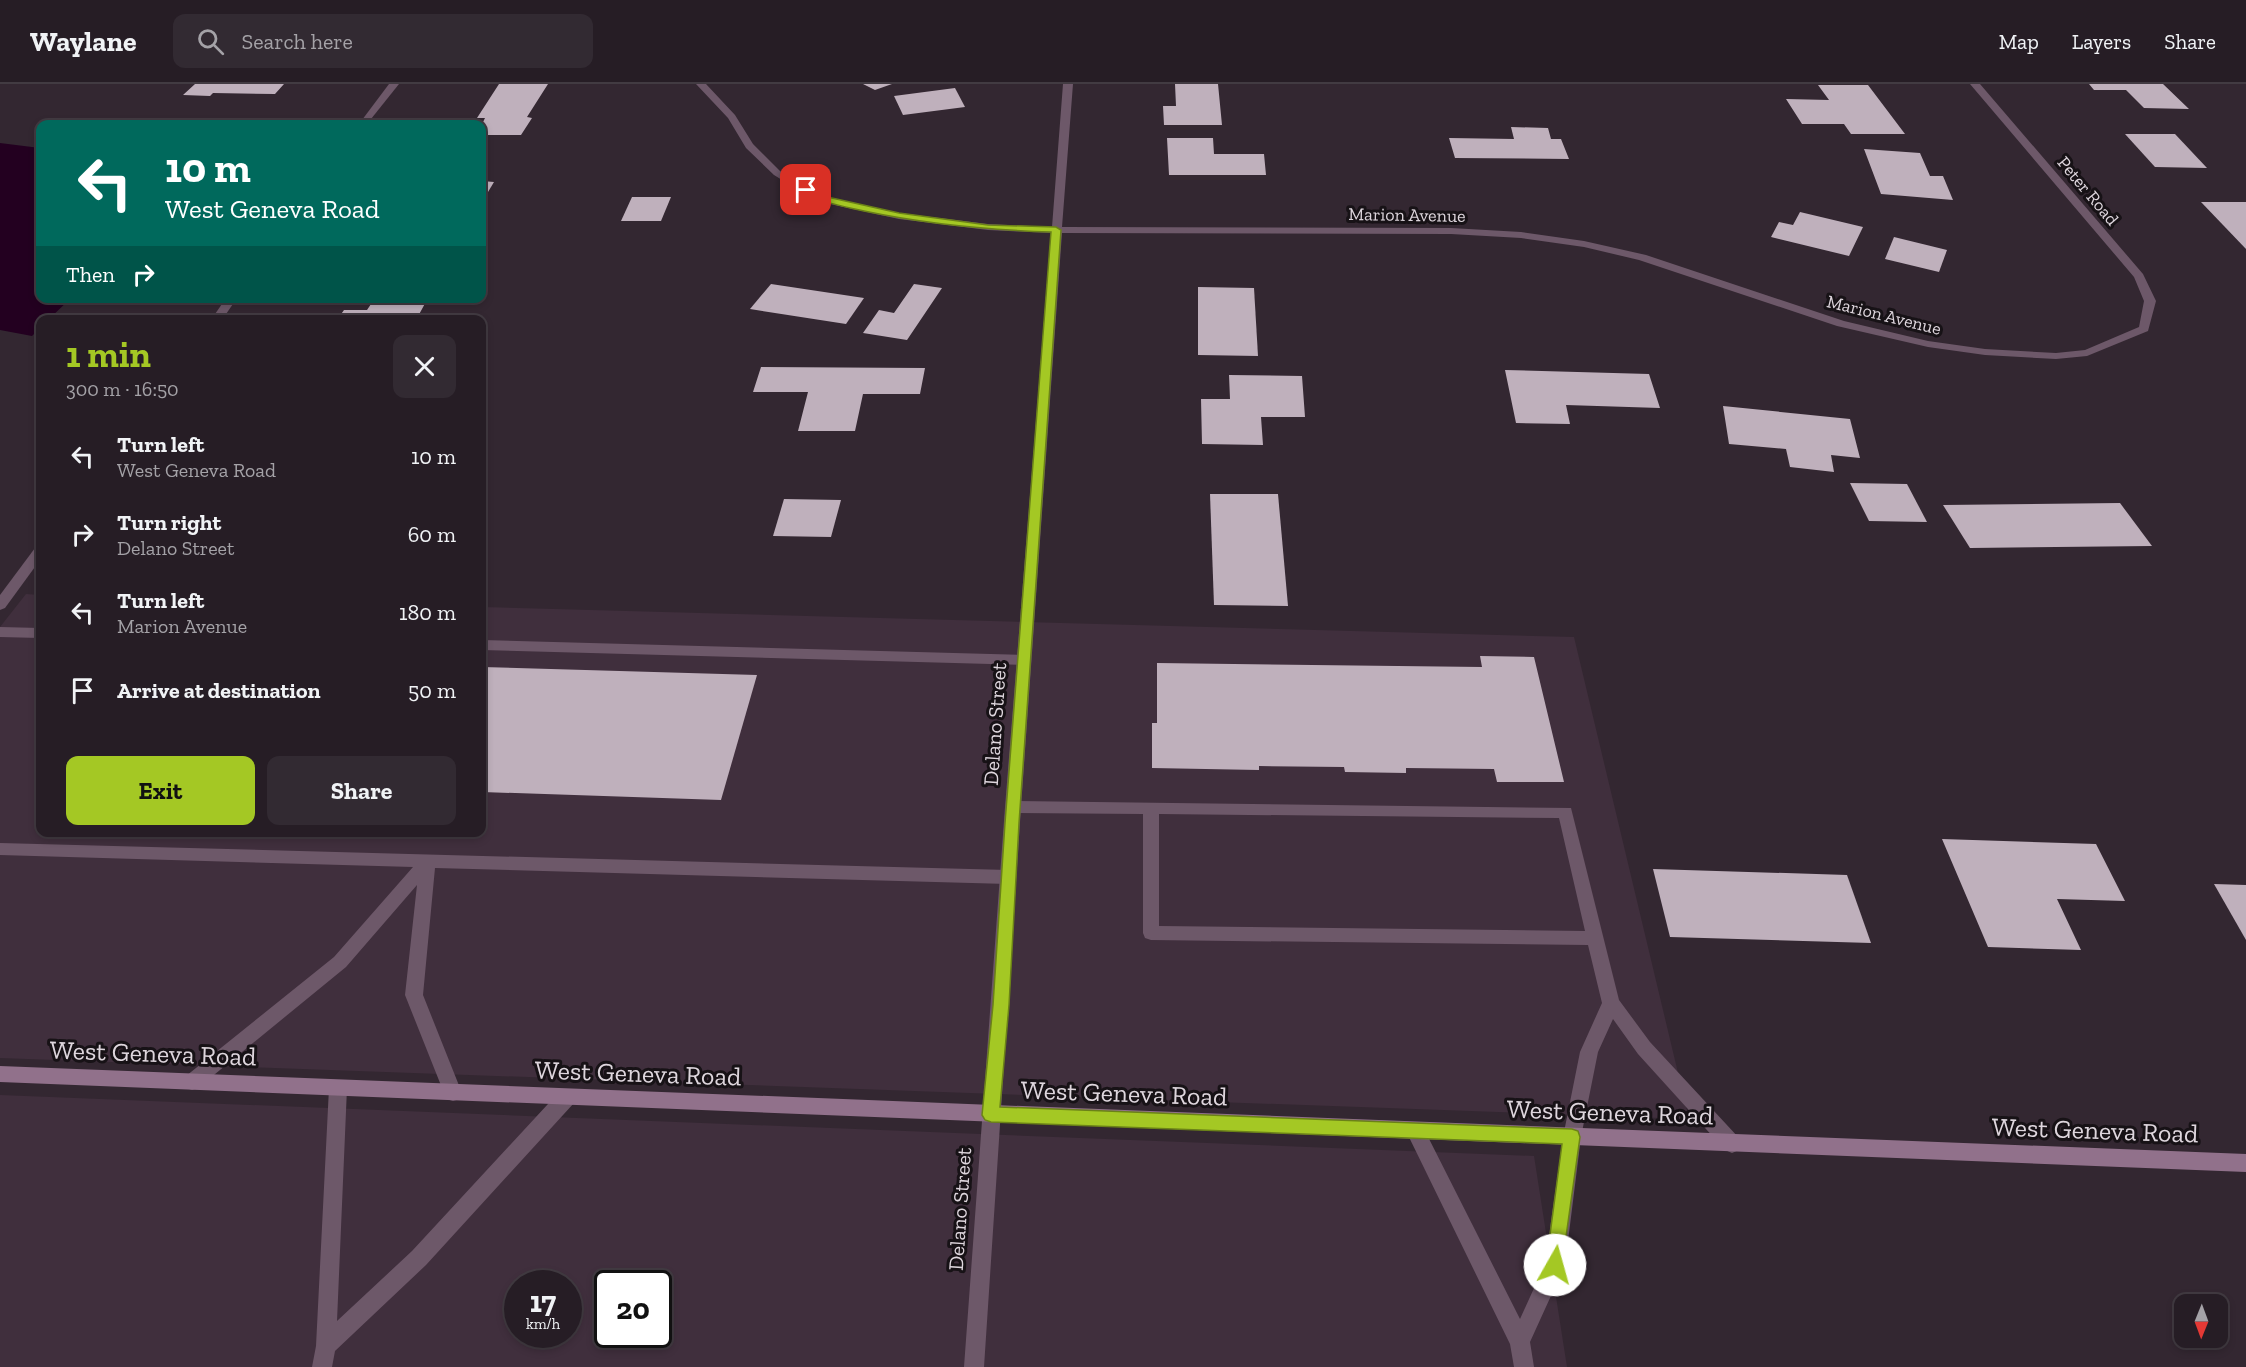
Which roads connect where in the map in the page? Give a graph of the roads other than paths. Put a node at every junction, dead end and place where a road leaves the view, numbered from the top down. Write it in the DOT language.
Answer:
graph roads {
  1 [pos="394,84"];
  2 [pos="701,84"];
  3 [pos="1068,84"];
  4 [pos="1975,84"];
  5 [pos="366,120"];
  6 [pos="1056,230"];
  7 [pos="2144,329"];
  8 [pos="36,556"];
  9 [pos="0,605"];
  10 [pos="0,632"];
  11 [pos="36,633"];
  12 [pos="486,645"];
  13 [pos="1024,660"];
  14 [pos="1013,807"];
  15 [pos="1151,808"];
  16 [pos="0,849"];
  17 [pos="428,861"];
  18 [pos="1008,877"];
  19 [pos="1596,938"];
  20 [pos="1611,1003"];
  21 [pos="0,1074"];
  22 [pos="192,1082"];
  23 [pos="338,1088"];
  24 [pos="453,1093"];
  25 [pos="567,1097"];
  26 [pos="991,1115"];
  27 [pos="1415,1131"];
  28 [pos="1572,1137"];
  29 [pos="1732,1143"];
  30 [pos="2246,1163"];
  31 [pos="1520,1342"];
  32 [pos="326,1346"];
  33 [pos="322,1367"];
  34 [pos="974,1367"];
  35 [pos="1524,1367"];
  1 -- 5 [label="street"];
  2 -- 6 [label="street, Marion Avenue"];
  3 -- 6 [label="street, Delano Street"];
  4 -- 7 [label="street, Peter Road"];
  6 -- 7 [label="street, Marion Avenue"];
  6 -- 13 [label="street, Delano Street"];
  8 -- 9 [label="street"];
  10 -- 11 [label="street"];
  12 -- 13 [label="street"];
  13 -- 14 [label="street, Delano Street"];
  14 -- 15 [label="street"];
  14 -- 18 [label="street, Delano Street"];
  15 -- 19 [label="street"];
  15 -- 19 [label="street"];
  16 -- 17 [label="street"];
  17 -- 18 [label="street"];
  17 -- 22 [label="street"];
  17 -- 24 [label="street"];
  18 -- 26 [label="street, Delano Street"];
  19 -- 20 [label="street"];
  20 -- 28 [label="street"];
  20 -- 29 [label="street"];
  21 -- 22 [label="main road, West Geneva Road"];
  22 -- 23 [label="main road, West Geneva Road"];
  23 -- 24 [label="main road, West Geneva Road"];
  23 -- 32 [label="street"];
  24 -- 25 [label="main road, West Geneva Road"];
  25 -- 26 [label="main road, West Geneva Road"];
  25 -- 32 [label="street"];
  26 -- 27 [label="main road, West Geneva Road"];
  26 -- 34 [label="street, Delano Street"];
  27 -- 28 [label="main road, West Geneva Road"];
  27 -- 31 [label="street"];
  28 -- 29 [label="main road, West Geneva Road"];
  28 -- 31 [label="street"];
  29 -- 30 [label="main road, West Geneva Road"];
  31 -- 35 [label="street"];
  32 -- 33 [label="street"];
}
